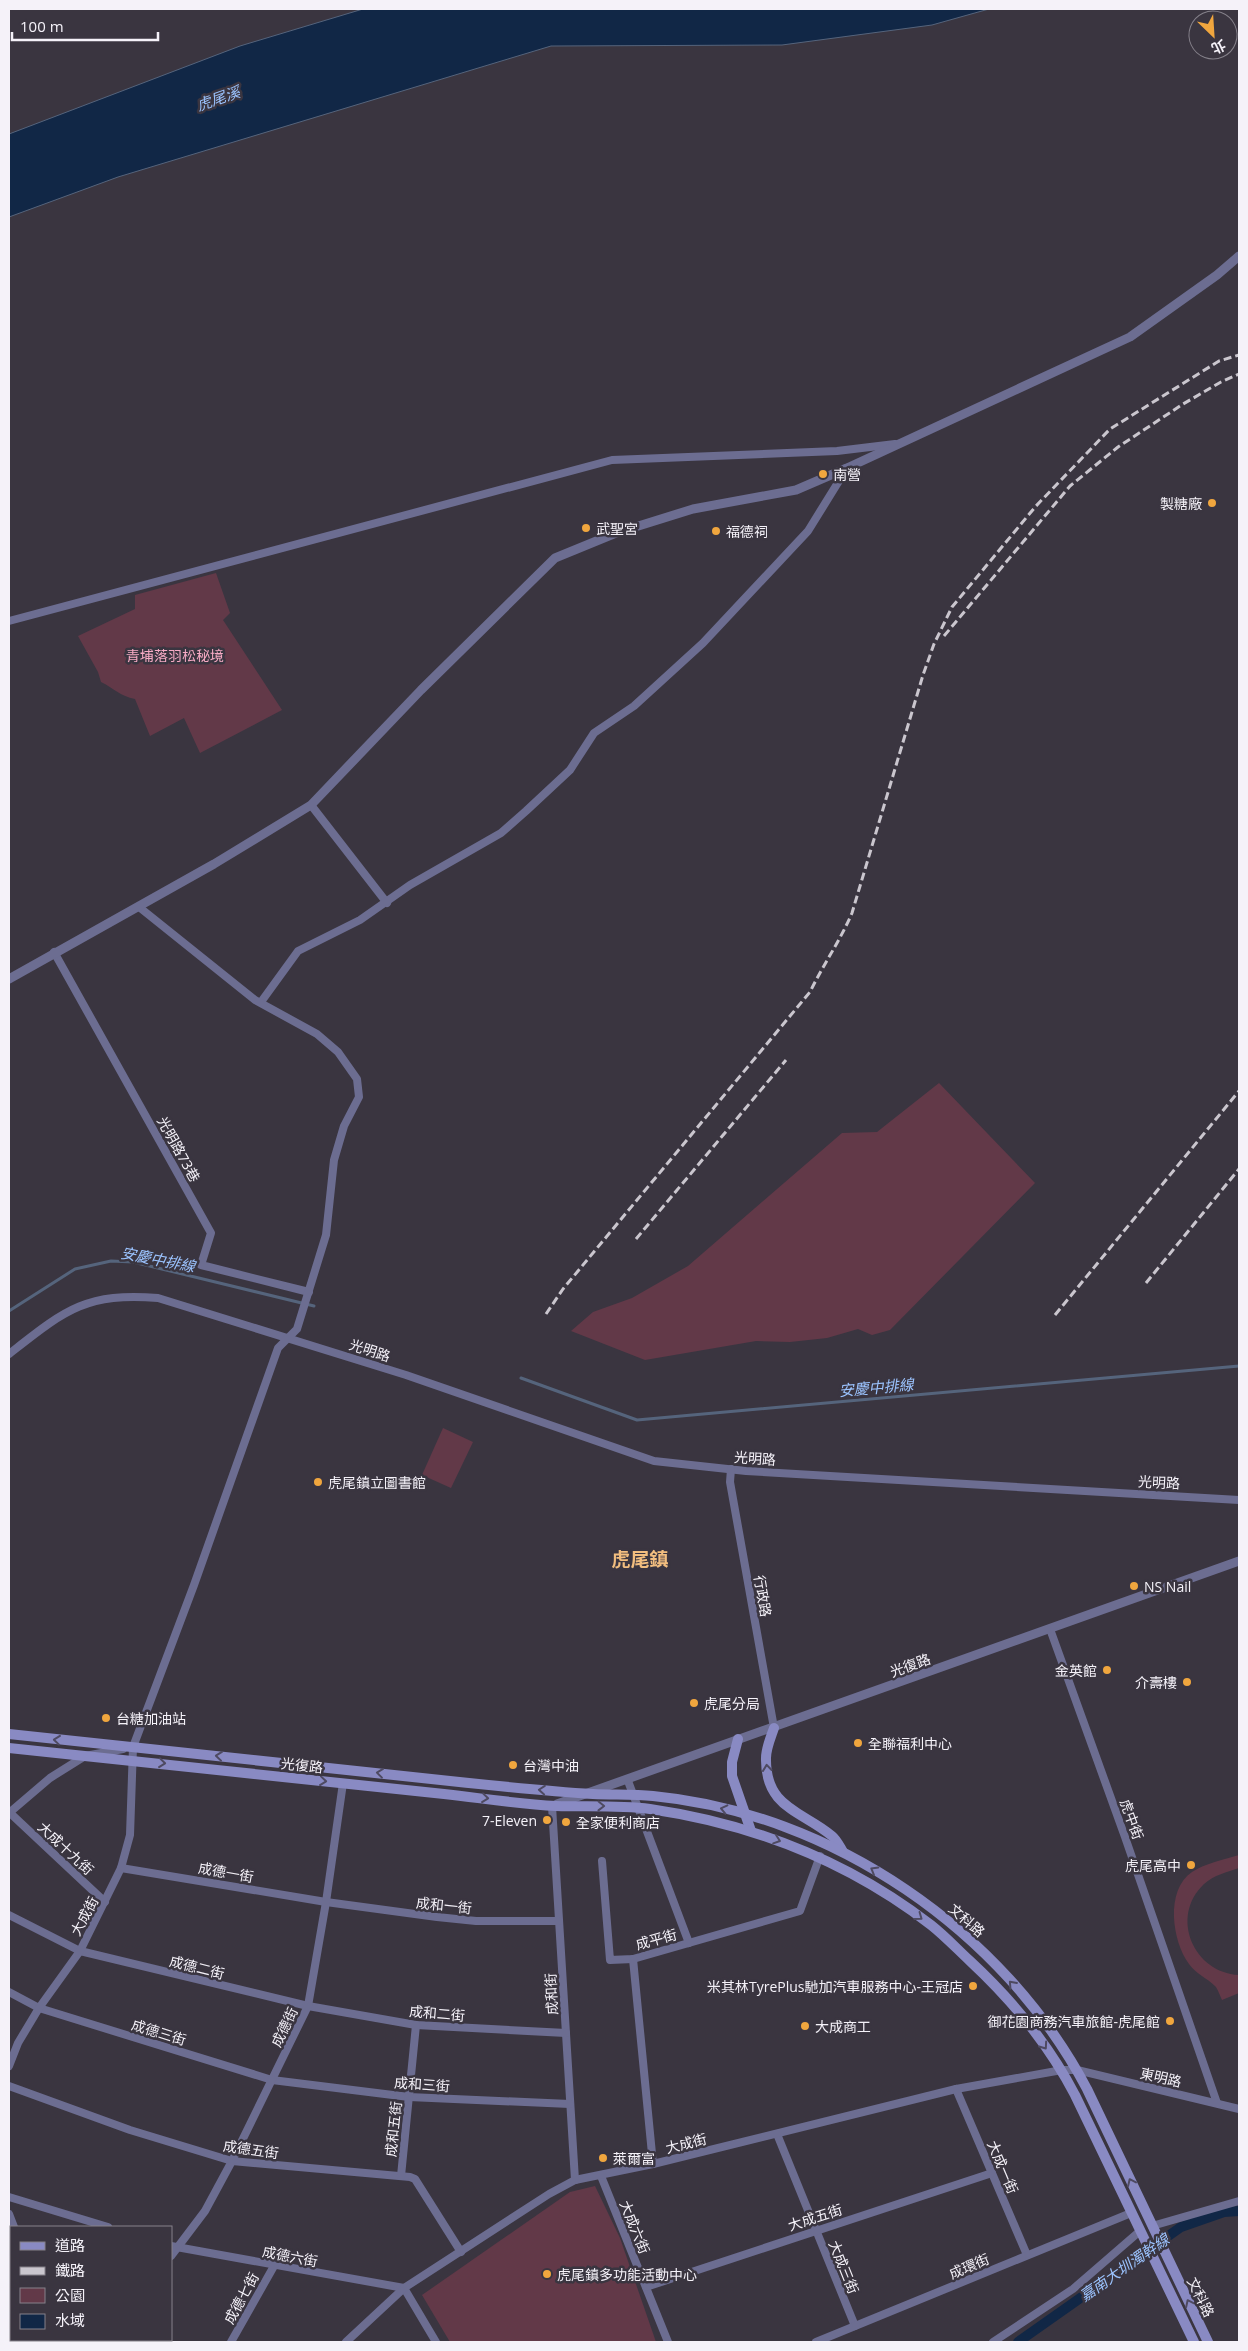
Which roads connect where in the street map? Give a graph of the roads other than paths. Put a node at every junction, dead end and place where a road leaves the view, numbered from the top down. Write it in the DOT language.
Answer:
graph roads {
  1 [pos="1239,256"];
  2 [pos="899,444"];
  3 [pos="847,468"];
  4 [pos="9,621"];
  5 [pos="311,805"];
  6 [pos="387,903"];
  7 [pos="139,907"];
  8 [pos="54,952"];
  9 [pos="9,979"];
  10 [pos="261,1002"];
  11 [pos="309,1292"];
  12 [pos="288,1339"];
  13 [pos="9,1354"];
  14 [pos="731,1469"];
  15 [pos="1239,1500"];
  16 [pos="1239,1561"];
  17 [pos="1050,1629"];
  18 [pos="774,1728"];
  19 [pos="9,1734"];
  20 [pos="738,1739"];
  21 [pos="133,1747"];
  22 [pos="9,1748"];
  23 [pos="85,1756"];
  24 [pos="133,1760"];
  25 [pos="628,1780"];
  26 [pos="343,1783"];
  27 [pos="591,1794"];
  28 [pos="633,1795"];
  29 [pos="552,1806"];
  30 [pos="638,1808"];
  31 [pos="9,1812"];
  32 [pos="746,1814"];
  33 [pos="751,1831"];
  34 [pos="843,1852"];
  35 [pos="820,1856"];
  36 [pos="602,1861"];
  37 [pos="121,1868"];
  38 [pos="105,1902"];
  39 [pos="326,1902"];
  40 [pos="9,1915"];
  41 [pos="559,1921"];
  42 [pos="689,1943"];
  43 [pos="80,1950"];
  44 [pos="633,1958"];
  45 [pos="9,1992"];
  46 [pos="308,2006"];
  47 [pos="39,2008"];
  48 [pos="416,2025"];
  49 [pos="566,2033"];
  50 [pos="9,2066"];
  51 [pos="1062,2070"];
  52 [pos="1077,2070"];
  53 [pos="272,2080"];
  54 [pos="9,2086"];
  55 [pos="956,2089"];
  56 [pos="409,2097"];
  57 [pos="1217,2103"];
  58 [pos="570,2104"];
  59 [pos="1239,2109"];
  60 [pos="777,2134"];
  61 [pos="232,2161"];
  62 [pos="653,2164"];
  63 [pos="992,2173"];
  64 [pos="401,2176"];
  65 [pos="601,2176"];
  66 [pos="575,2180"];
  67 [pos="9,2197"];
  68 [pos="1239,2201"];
  69 [pos="1131,2213"];
  70 [pos="9,2214"];
  71 [pos="14,2226"];
  72 [pos="105,2226"];
  73 [pos="1152,2226"];
  74 [pos="816,2230"];
  75 [pos="1140,2231"];
  76 [pos="174,2246"];
  77 [pos="461,2252"];
  78 [pos="1027,2255"];
  79 [pos="274,2266"];
  80 [pos="646,2287"];
  81 [pos="404,2288"];
  82 [pos="855,2326"];
  83 [pos="231,2342"];
  84 [pos="346,2342"];
  85 [pos="436,2342"];
  86 [pos="668,2342"];
  87 [pos="816,2342"];
  88 [pos="994,2342"];
  89 [pos="1194,2342"];
  90 [pos="1208,2342"];
  1 -- 2 [label="street"];
  2 -- 3 [label="street"];
  2 -- 4 [label="street"];
  3 -- 5 [label="street"];
  3 -- 6 [label="street"];
  5 -- 6 [label="street"];
  5 -- 7 [label="street"];
  6 -- 10 [label="street"];
  7 -- 8 [label="street"];
  7 -- 10 [label="street"];
  8 -- 9 [label="street"];
  8 -- 11 [label="street, 光明路73巷"];
  10 -- 11 [label="street"];
  11 -- 12 [label="street"];
  12 -- 13 [label="street, 光明路"];
  12 -- 14 [label="street, 光明路"];
  12 -- 21 [label="street"];
  14 -- 15 [label="street, 光明路"];
  14 -- 18 [label="street, 行政路"];
  16 -- 17 [label="street, 光復路"];
  17 -- 18 [label="street, 光復路"];
  17 -- 57 [label="street, 虎中街"];
  18 -- 20 [label="street, 光復路"];
  34 -- 18 [label="main road, one-way"];
  21 -- 19 [label="main road, 光復路, one-way"];
  20 -- 25 [label="street, 光復路"];
  20 -- 32 [label="main road"];
  21 -- 23 [label="street"];
  21 -- 24 [label="street"];
  27 -- 21 [label="main road, 光復路, one-way"];
  22 -- 23 [label="main road, 光復路"];
  23 -- 24 [label="main road, 光復路"];
  23 -- 31 [label="street"];
  24 -- 26 [label="main road, 光復路, one-way"];
  24 -- 37 [label="street, 大成街"];
  25 -- 27 [label="street, 光復路"];
  25 -- 28 [label="street"];
  26 -- 29 [label="main road, 光復路, one-way"];
  26 -- 39 [label="street, 成德街"];
  27 -- 28 [label="main road, 文科路"];
  27 -- 29 [label="street, 光復路"];
  28 -- 30 [label="street"];
  32 -- 28 [label="main road, 文科路, one-way"];
  29 -- 30 [label="main road, 文科路, one-way"];
  29 -- 41 [label="street, 成和街"];
  30 -- 33 [label="main road, 文科路"];
  30 -- 42 [label="street"];
  31 -- 38 [label="street, 大成十九街"];
  32 -- 33 [label="main road"];
  32 -- 34 [label="main road, 文科路"];
  33 -- 35 [label="main road, 文科路, one-way"];
  52 -- 34 [label="main road, 文科路, one-way"];
  35 -- 42 [label="street, 成平街"];
  35 -- 51 [label="main road, 文科路, one-way"];
  36 -- 44 [label="street"];
  37 -- 38 [label="street, 大成街"];
  37 -- 39 [label="street, 成德一街"];
  38 -- 43 [label="street, 大成街"];
  39 -- 41 [label="street, 成和一街"];
  39 -- 46 [label="street, 成德街"];
  40 -- 43 [label="street, 成德二街"];
  41 -- 49 [label="street, 成和街"];
  42 -- 44 [label="street, 成平街"];
  43 -- 46 [label="street, 成德二街"];
  43 -- 47 [label="street, 大成街"];
  44 -- 62 [label="street, 成平街"];
  45 -- 47 [label="street, 成德三街"];
  46 -- 48 [label="street, 成和二街"];
  46 -- 53 [label="street, 成德街"];
  47 -- 50 [label="street, 大成街"];
  47 -- 53 [label="street, 成德三街"];
  48 -- 49 [label="street, 成和二街"];
  48 -- 56 [label="street, 成和五街"];
  49 -- 58 [label="street, 成和街"];
  51 -- 52 [label="street, 大成街"];
  51 -- 55 [label="street, 大成街"];
  51 -- 69 [label="main road, 文科路"];
  52 -- 57 [label="street, 東明路"];
  73 -- 52 [label="main road, 文科路, one-way"];
  53 -- 56 [label="street, 成和三街"];
  53 -- 61 [label="street, 成德街"];
  54 -- 61 [label="street, 成德五街"];
  55 -- 60 [label="street, 大成街"];
  55 -- 63 [label="street, 大成一街"];
  56 -- 58 [label="street, 成和三街"];
  56 -- 64 [label="street, 成和五街"];
  57 -- 59 [label="street, 東明路"];
  58 -- 66 [label="street, 成和街"];
  60 -- 62 [label="street, 大成街"];
  60 -- 74 [label="street, 大成三街"];
  61 -- 64 [label="street, 成德五街"];
  61 -- 76 [label="street, 成德街"];
  62 -- 65 [label="street, 大成街"];
  63 -- 74 [label="street, 大成五街"];
  63 -- 78 [label="street, 大成一街"];
  64 -- 77 [label="street, 成德五街"];
  65 -- 66 [label="street, 大成街"];
  65 -- 80 [label="street, 大成六街"];
  66 -- 77 [label="street, 大成街"];
  67 -- 72 [label="street"];
  68 -- 73 [label="street"];
  69 -- 75 [label="main road, 文科路"];
  69 -- 78 [label="street, 成環街"];
  70 -- 71 [label="street"];
  90 -- 73 [label="main road, 文科路, one-way"];
  74 -- 80 [label="street, 大成五街"];
  74 -- 82 [label="street, 大成三街"];
  75 -- 88 [label="street"];
  75 -- 89 [label="main road, 文科路"];
  76 -- 79 [label="street, 成德六街"];
  77 -- 81 [label="street, 大成街"];
  78 -- 82 [label="street, 成環街"];
  79 -- 81 [label="street, 成德六街"];
  79 -- 83 [label="street, 成德七街"];
  80 -- 86 [label="street, 大成六街"];
  81 -- 84 [label="street, 大成街"];
  81 -- 85 [label="street"];
  82 -- 87 [label="street, 成環街"];
}
